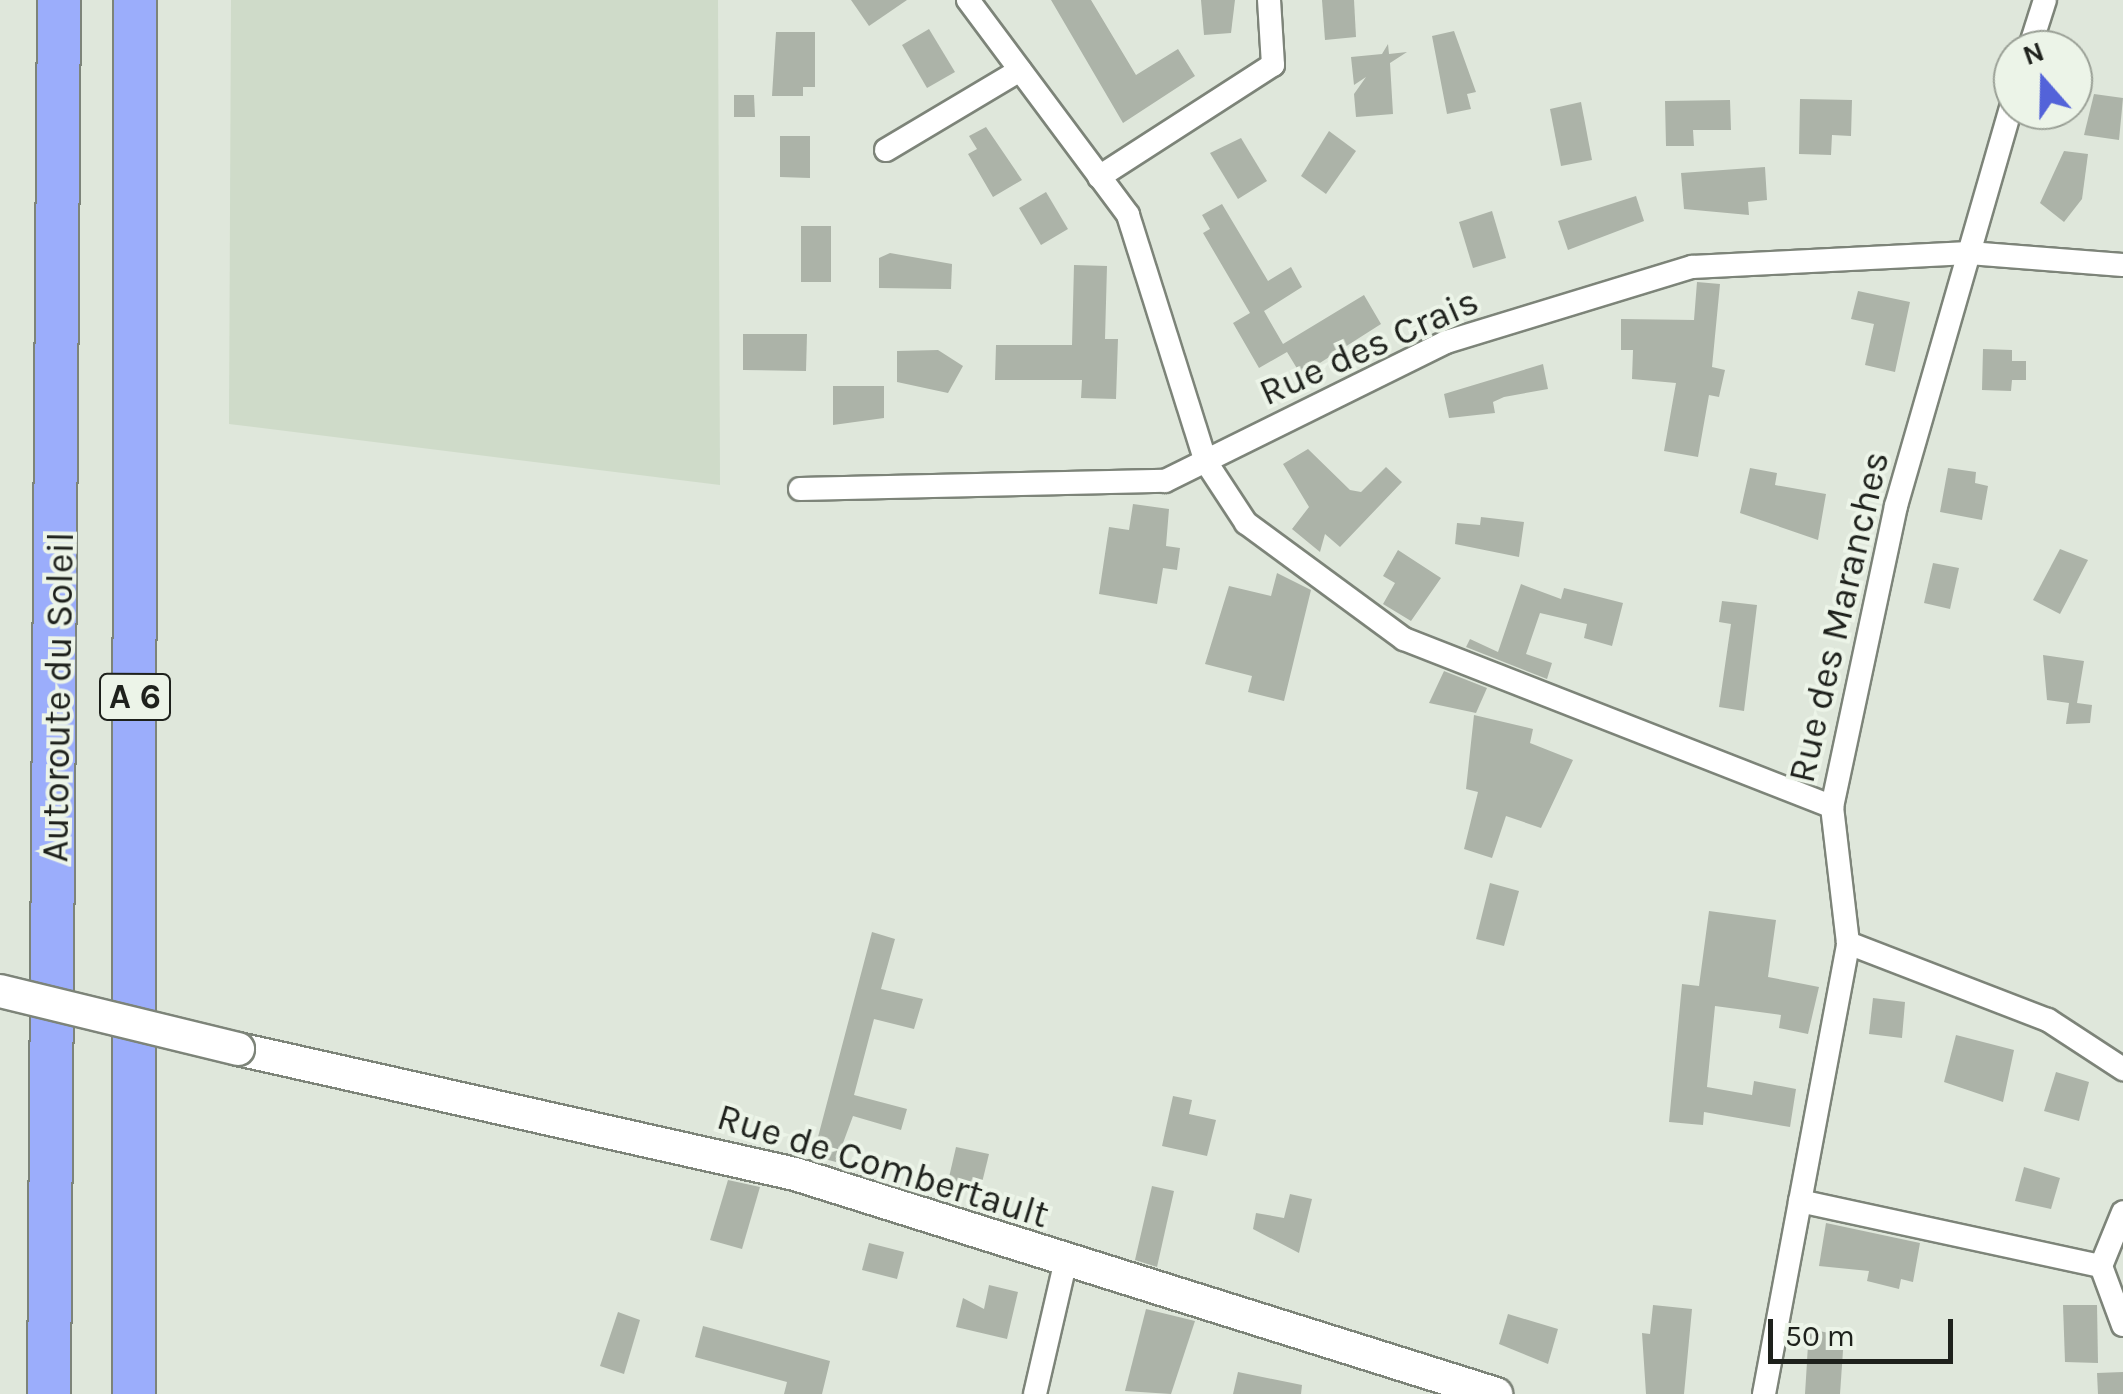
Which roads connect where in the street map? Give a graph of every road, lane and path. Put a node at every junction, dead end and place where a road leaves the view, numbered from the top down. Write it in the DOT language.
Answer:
graph roads {
  1 [pos="59,0"];
  2 [pos="135,0"];
  3 [pos="968,0"];
  4 [pos="1269,0"];
  5 [pos="2045,0"];
  6 [pos="2035,30"];
  7 [pos="1020,70"];
  8 [pos="2005,130"];
  9 [pos="886,150"];
  10 [pos="1099,176"];
  11 [pos="1969,253"];
  12 [pos="2123,265"];
  13 [pos="1206,462"];
  14 [pos="800,489"];
  15 [pos="1832,807"];
  16 [pos="1848,944"];
  17 [pos="0,991"];
  18 [pos="2123,1068"];
  19 [pos="1800,1201"];
  20 [pos="2123,1212"];
  21 [pos="1065,1264"];
  22 [pos="2100,1266"];
  23 [pos="2123,1325"];
  24 [pos="49,1394"];
  25 [pos="134,1394"];
  26 [pos="1035,1394"];
  27 [pos="1496,1394"];
  28 [pos="1764,1394"];
  1 -- 24 [label="highway, Autoroute du Soleil / A 6"];
  2 -- 25 [label="highway, Autoroute du Soleil / A 6"];
  3 -- 7 [label="street"];
  4 -- 10 [label="street"];
  5 -- 6 [label="street"];
  7 -- 9 [label="street"];
  7 -- 10 [label="street"];
  8 -- 11 [label="street, Rue des Maranches"];
  10 -- 13 [label="street"];
  11 -- 12 [label="street, Rue des Crais"];
  11 -- 13 [label="street, Rue des Crais"];
  11 -- 15 [label="street, Rue des Maranches"];
  13 -- 14 [label="street, Rue des Crais"];
  13 -- 15 [label="street"];
  15 -- 16 [label="street, Rue des Maranches"];
  16 -- 18 [label="street"];
  16 -- 19 [label="street, Rue des Maranches"];
  17 -- 21 [label="street, Rue de Combertault, bridge"];
  19 -- 22 [label="street"];
  19 -- 28 [label="street, Rue des Maranches"];
  20 -- 22 [label="street"];
  21 -- 26 [label="street"];
  21 -- 27 [label="street, Rue de Combertault"];
  22 -- 23 [label="street"];
}
